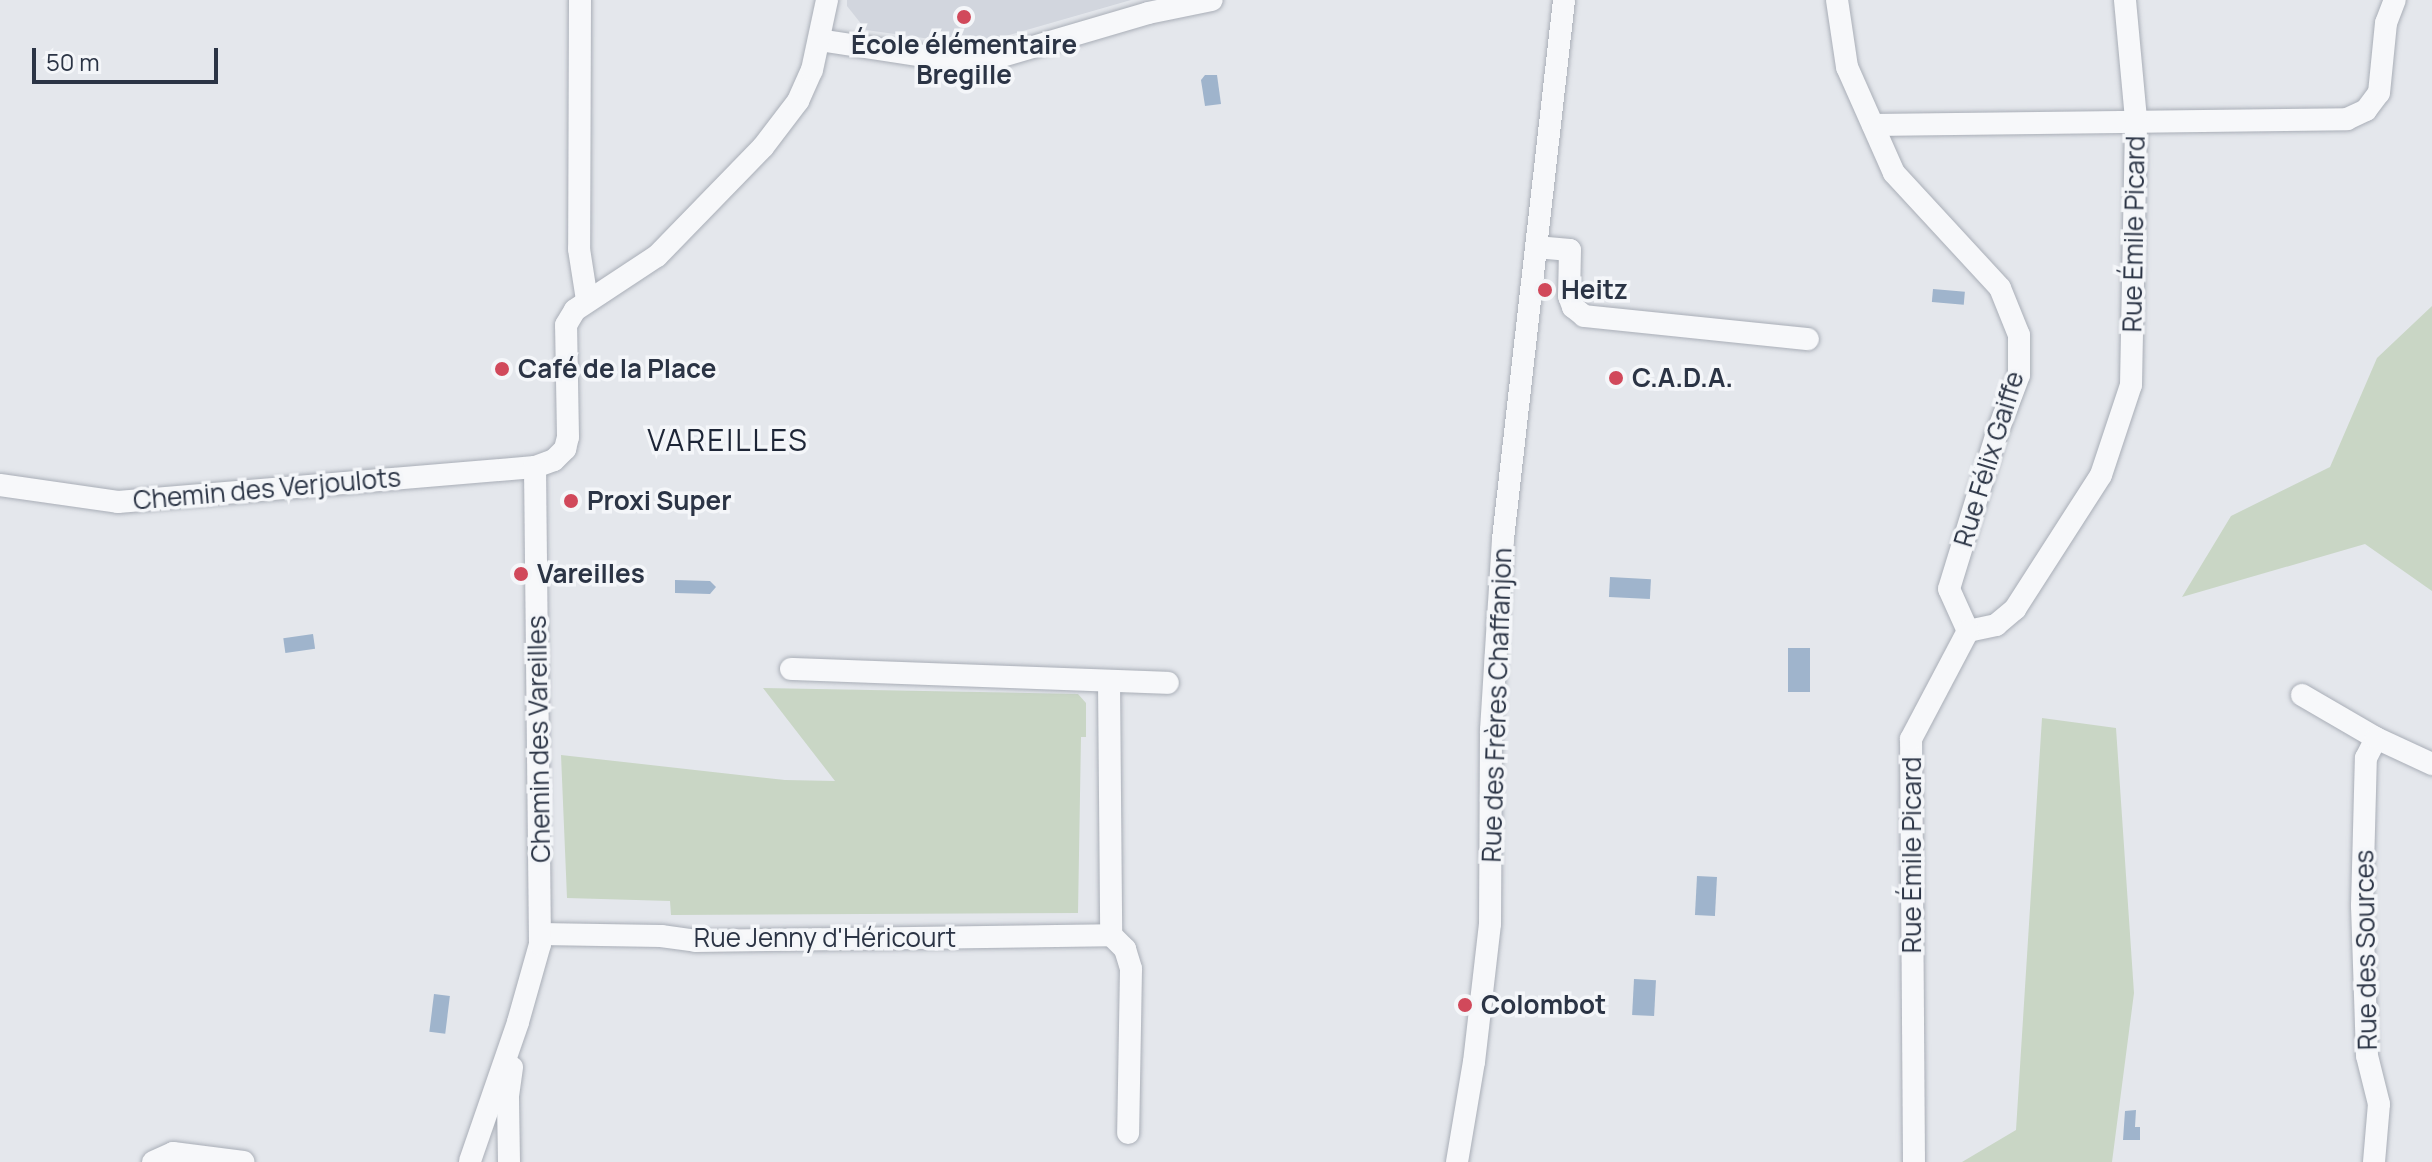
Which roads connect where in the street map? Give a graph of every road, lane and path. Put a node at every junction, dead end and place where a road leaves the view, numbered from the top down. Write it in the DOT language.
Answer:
graph roads {
  1 [pos="580,0"];
  2 [pos="827,0"];
  3 [pos="1212,0"];
  4 [pos="1564,0"];
  5 [pos="1837,0"];
  6 [pos="2125,0"];
  7 [pos="2383,0"];
  8 [pos="2395,0"];
  9 [pos="2386,23"];
  10 [pos="819,40"];
  11 [pos="2136,119"];
  12 [pos="1873,125"];
  13 [pos="1536,247"];
  14 [pos="587,300"];
  15 [pos="1808,339"];
  16 [pos="535,467"];
  17 [pos="0,485"];
  18 [pos="1968,631"];
  19 [pos="791,669"];
  20 [pos="1109,681"];
  21 [pos="1168,683"];
  22 [pos="2302,695"];
  23 [pos="2376,738"];
  24 [pos="2432,764"];
  25 [pos="540,934"];
  26 [pos="1111,935"];
  27 [pos="518,1022"];
  28 [pos="1128,1133"];
  29 [pos="478,1161"];
  30 [pos="153,1162"];
  31 [pos="243,1162"];
  32 [pos="509,1162"];
  33 [pos="1457,1162"];
  34 [pos="1914,1162"];
  35 [pos="2374,1162"];
  1 -- 14 [label="street"];
  2 -- 10 [label="street"];
  3 -- 10 [label="street"];
  4 -- 13 [label="street, Rue des Frères Chaffanjon"];
  5 -- 12 [label="street, Rue Félix Gaiffe"];
  6 -- 11 [label="street, Rue Émile Picard"];
  7 -- 9 [label="street"];
  8 -- 9 [label="street"];
  9 -- 11 [label="street"];
  10 -- 14 [label="street"];
  11 -- 12 [label="street"];
  11 -- 18 [label="street, Rue Émile Picard"];
  12 -- 18 [label="street, Rue Félix Gaiffe"];
  13 -- 15 [label="street"];
  13 -- 33 [label="street, Rue des Frères Chaffanjon"];
  14 -- 16 [label="street"];
  16 -- 17 [label="street, Chemin des Verjoulots"];
  16 -- 25 [label="street, Chemin des Vareilles"];
  18 -- 34 [label="street, Rue Émile Picard"];
  19 -- 20 [label="street"];
  20 -- 21 [label="street"];
  20 -- 26 [label="street"];
  22 -- 23 [label="street"];
  23 -- 24 [label="street"];
  23 -- 35 [label="street, Rue des Sources"];
  25 -- 26 [label="street, Rue Jenny d'Héricourt"];
  25 -- 27 [label="street, Chemin des Vareilles"];
  26 -- 28 [label="street"];
  27 -- 29 [label="street, Chemin des Vareilles"];
  27 -- 32 [label="street, Chemin des Vareilles"];
  30 -- 31 [label="street"];
}
